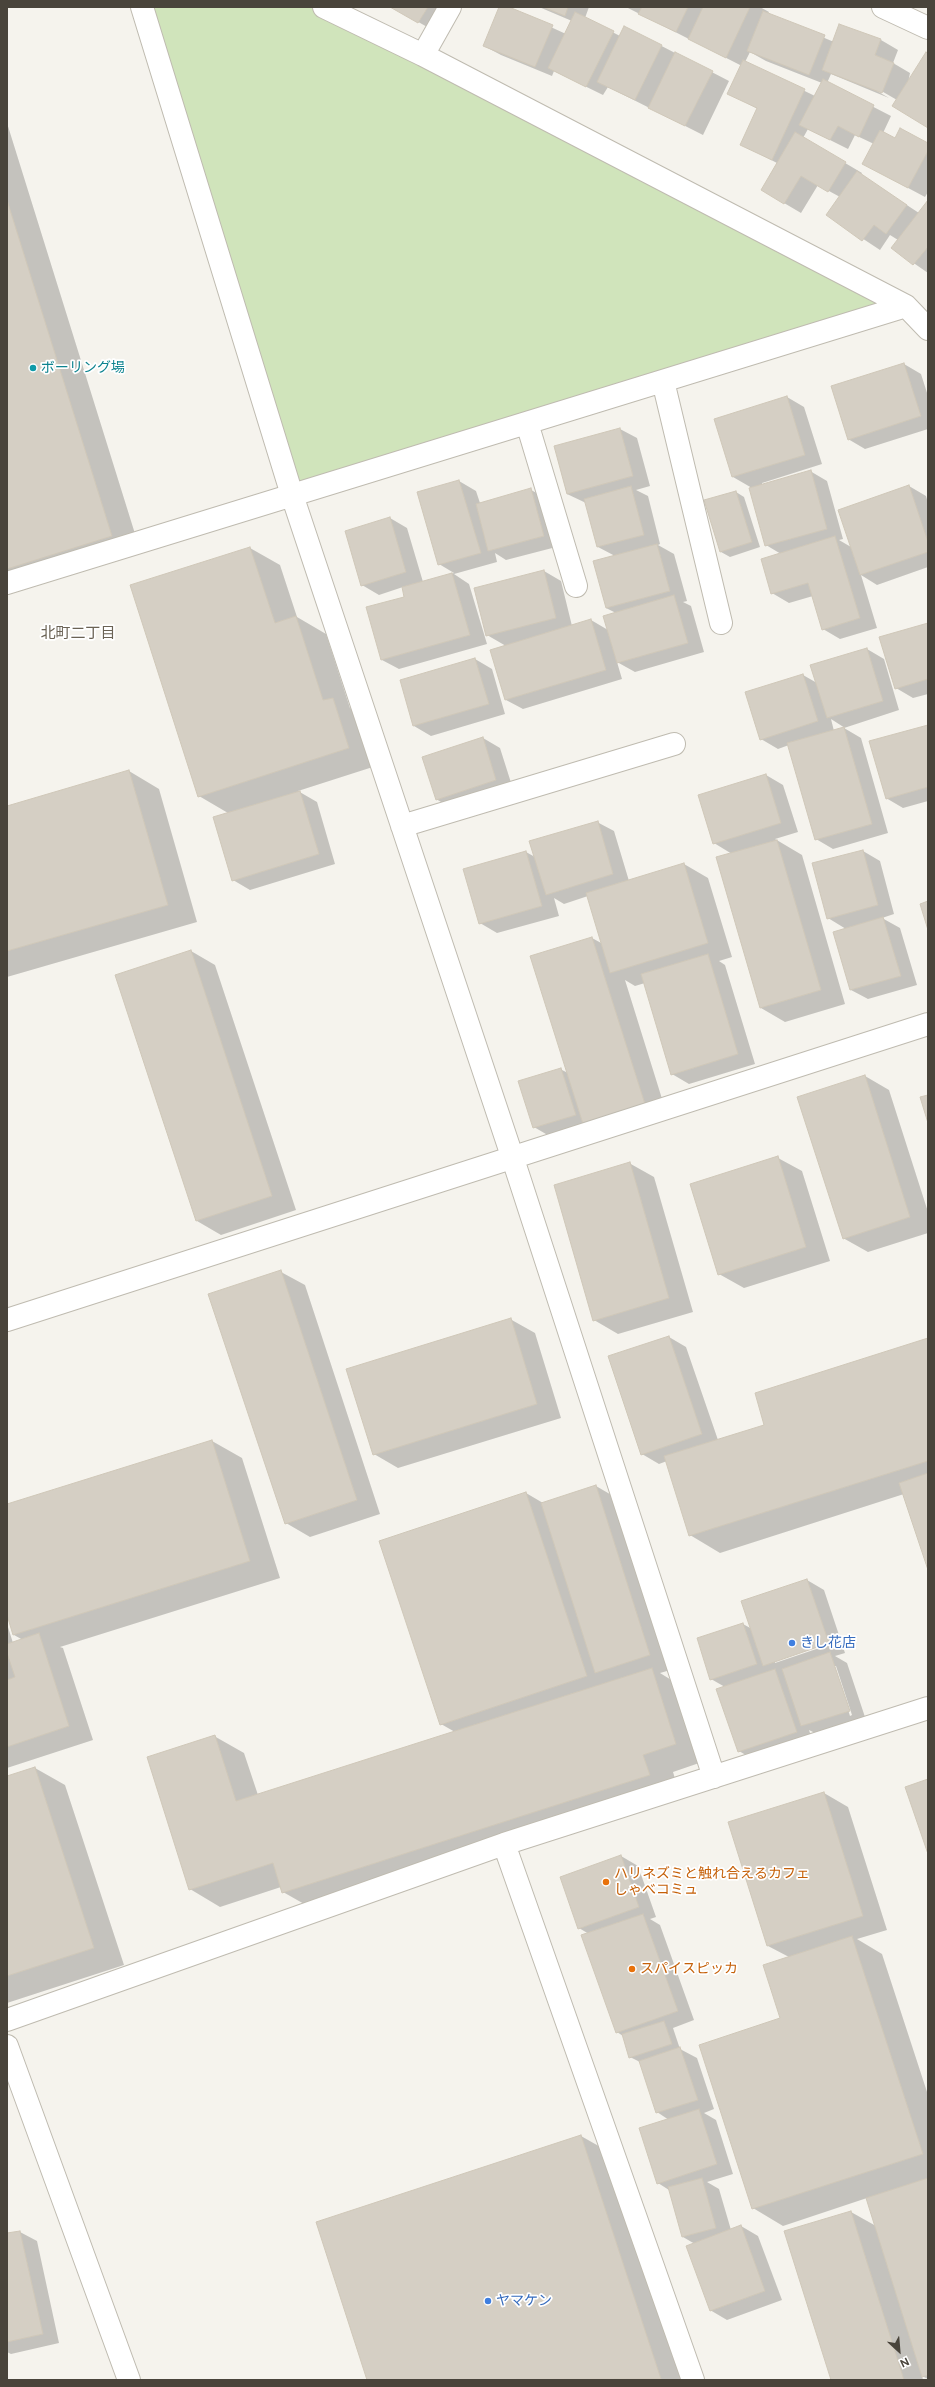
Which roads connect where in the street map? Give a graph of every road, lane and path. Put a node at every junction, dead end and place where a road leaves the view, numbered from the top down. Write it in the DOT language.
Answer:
graph roads {
  1 [pos="142,7"];
  2 [pos="324,7"];
  3 [pos="450,7"];
  4 [pos="883,7"];
  5 [pos="928,28"];
  6 [pos="423,55"];
  7 [pos="906,306"];
  8 [pos="928,329"];
  9 [pos="662,382"];
  10 [pos="527,424"];
  11 [pos="292,495"];
  12 [pos="7,583"];
  13 [pos="576,586"];
  14 [pos="722,623"];
  15 [pos="674,744"];
  16 [pos="402,826"];
  17 [pos="928,1024"];
  18 [pos="513,1159"];
  19 [pos="7,1320"];
  20 [pos="928,1708"];
  21 [pos="714,1777"];
  22 [pos="504,1844"];
  23 [pos="7,2020"];
  24 [pos="7,2046"];
  25 [pos="129,2380"];
  26 [pos="693,2380"];
  1 -- 11 [label="street"];
  2 -- 6 [label="street"];
  3 -- 6 [label="street"];
  4 -- 5 [label="street"];
  6 -- 7 [label="street"];
  7 -- 8 [label="street"];
  7 -- 9 [label="street"];
  9 -- 10 [label="street"];
  9 -- 14 [label="street"];
  10 -- 11 [label="street"];
  10 -- 13 [label="street"];
  11 -- 12 [label="street"];
  11 -- 16 [label="street"];
  15 -- 16 [label="street"];
  16 -- 18 [label="street"];
  17 -- 18 [label="street"];
  18 -- 19 [label="street"];
  18 -- 21 [label="street"];
  20 -- 21 [label="street"];
  21 -- 22 [label="street"];
  22 -- 23 [label="street"];
  22 -- 26 [label="street"];
  24 -- 25 [label="street"];
}
